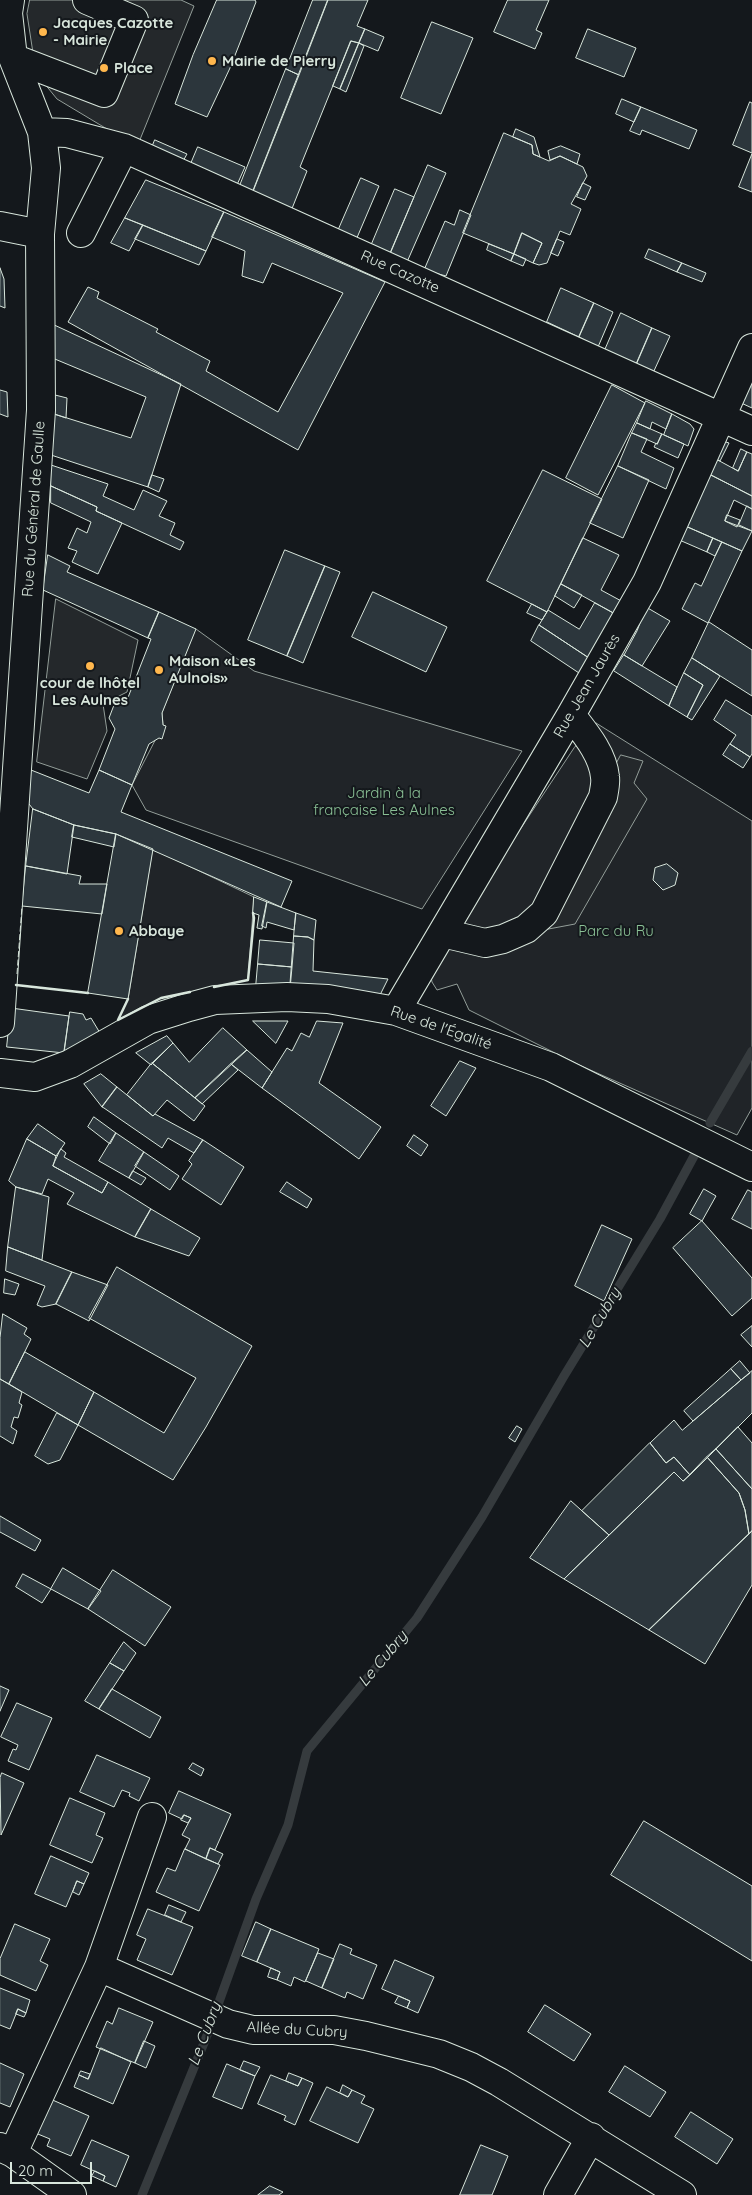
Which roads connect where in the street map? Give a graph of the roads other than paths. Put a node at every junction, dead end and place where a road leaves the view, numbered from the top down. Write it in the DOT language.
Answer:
graph roads {
  1 [pos="10,0"];
  2 [pos="87,0"];
  3 [pos="13,58"];
  4 [pos="42,132"];
  5 [pos="124,148"];
  6 [pos="0,226"];
  7 [pos="81,233"];
  8 [pos="40,234"];
  9 [pos="752,348"];
  10 [pos="721,416"];
  11 [pos="752,431"];
  12 [pos="571,715"];
  13 [pos="444,931"];
  14 [pos="396,1011"];
  15 [pos="0,1023"];
  16 [pos="0,1073"];
  17 [pos="752,1168"];
  18 [pos="152,1817"];
  19 [pos="99,1967"];
  20 [pos="591,2137"];
  21 [pos="7,2150"];
  22 [pos="72,2195"];
  23 [pos="558,2195"];
  24 [pos="682,2195"];
  1 -- 3 [label="street, Rue du Général de Gaulle"];
  2 -- 3 [label="street"];
  3 -- 4 [label="street, Rue du Général de Gaulle"];
  4 -- 5 [label="street, Rue Cazotte"];
  4 -- 8 [label="street, Rue du Général de Gaulle"];
  5 -- 7 [label="street"];
  5 -- 10 [label="street, Rue Cazotte"];
  6 -- 8 [label="street"];
  8 -- 15 [label="street, Rue du Général de Gaulle"];
  9 -- 10 [label="street, Rue Jean Jaurès"];
  10 -- 11 [label="street, Rue Cazotte"];
  10 -- 12 [label="street, Rue Jean Jaurès"];
  12 -- 13 [label="street, Rue Jean Jaurès"];
  12 -- 13 [label="street"];
  13 -- 14 [label="street, Rue Jean Jaurès"];
  14 -- 16 [label="street, Rue de l'Égalité"];
  14 -- 17 [label="street, Rue de l'Égalité"];
  18 -- 19 [label="street"];
  19 -- 20 [label="street, Allée du Cubry"];
  19 -- 21 [label="street"];
  20 -- 23 [label="street"];
  20 -- 24 [label="street, Allée du Cubry"];
  21 -- 22 [label="street"];
}
